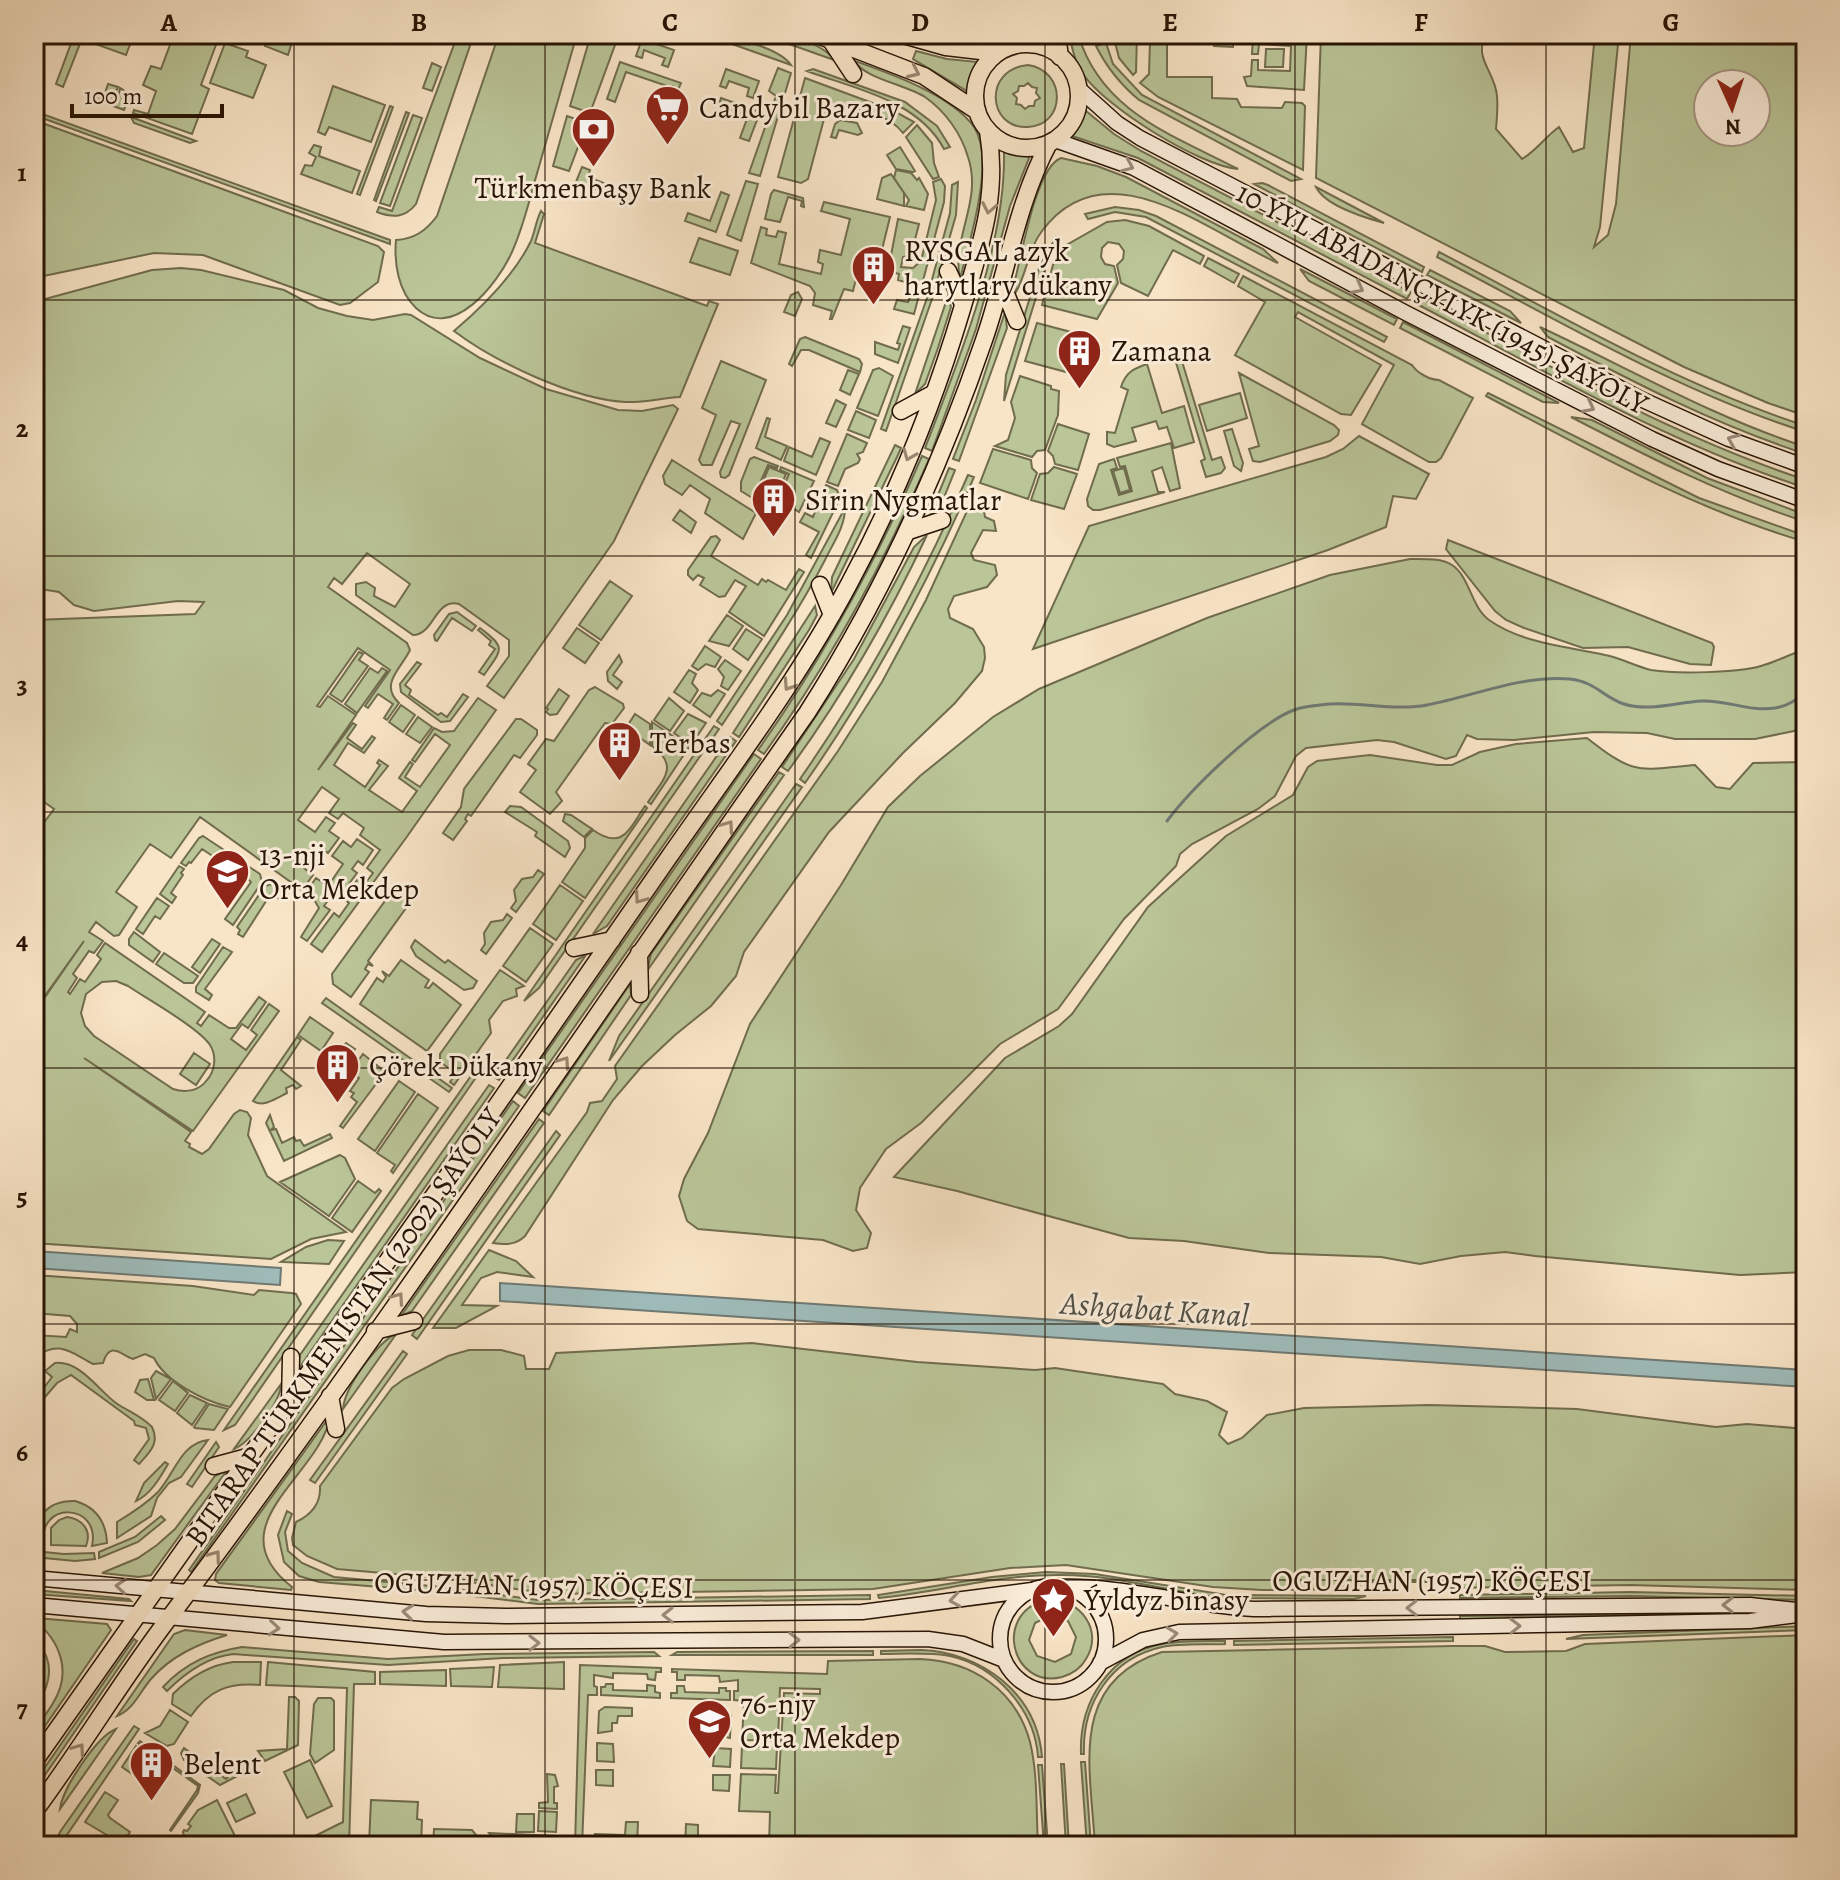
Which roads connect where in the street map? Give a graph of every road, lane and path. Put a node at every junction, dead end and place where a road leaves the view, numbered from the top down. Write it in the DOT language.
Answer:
graph roads {
  1 [pos="900,34"];
  2 [pos="1007,34"];
  3 [pos="1057,34"];
  4 [pos="823,37"];
  5 [pos="1000,52"];
  6 [pos="1060,57"];
  7 [pos="853,74"];
  8 [pos="1078,88"];
  9 [pos="977,111"];
  10 [pos="988,131"];
  11 [pos="1052,141"];
  12 [pos="948,271"];
  13 [pos="1002,284"];
  14 [pos="963,304"];
  15 [pos="1017,321"];
  16 [pos="934,393"];
  17 [pos="901,411"];
  18 [pos="1806,467"];
  19 [pos="1806,501"];
  20 [pos="942,520"];
  21 [pos="909,531"];
  22 [pos="820,585"];
  23 [pos="832,615"];
  24 [pos="612,940"];
  25 [pos="574,948"];
  26 [pos="639,953"];
  27 [pos="640,994"];
  28 [pos="414,1321"];
  29 [pos="375,1331"];
  30 [pos="291,1357"];
  31 [pos="330,1396"];
  32 [pos="290,1402"];
  33 [pos="336,1429"];
  34 [pos="251,1456"];
  35 [pos="214,1466"];
  36 [pos="34,1578"];
  37 [pos="1059,1587"];
  38 [pos="156,1589"];
  39 [pos="1032,1590"];
  40 [pos="189,1592"];
  41 [pos="34,1605"];
  42 [pos="1806,1612"];
  43 [pos="138,1614"];
  44 [pos="169,1618"];
  45 [pos="1004,1660"];
  46 [pos="1100,1663"];
  47 [pos="34,1762"];
  48 [pos="34,1812"];
  1 -- 5 [label="main road"];
  2 -- 5 [label="main road"];
  3 -- 6 [label="main road"];
  4 -- 7 [label="main road"];
  4 -- 9 [label="main road, one-way"];
  5 -- 6 [label="main road"];
  5 -- 9 [label="main road"];
  6 -- 8 [label="main road"];
  8 -- 11 [label="main road"];
  18 -- 8 [label="main road, 10 ÝYL ABADANÇYLYK (1945) ŞAÝOLY, one-way"];
  9 -- 10 [label="main road"];
  10 -- 11 [label="main road"];
  10 -- 14 [label="main road, BITARAP TÜRKMENISTAN (2002) ŞAÝOLY, one-way"];
  11 -- 13 [label="main road, BITARAP TÜRKMENISTAN (2002) ŞAÝOLY"];
  11 -- 19 [label="main road, 10 ÝYL ABADANÇYLYK (1945) ŞAÝOLY, one-way"];
  12 -- 14 [label="main road"];
  13 -- 15 [label="main road"];
  13 -- 21 [label="main road, BITARAP TÜRKMENISTAN (2002) ŞAÝOLY"];
  14 -- 16 [label="main road, BITARAP TÜRKMENISTAN (2002) ŞAÝOLY"];
  16 -- 17 [label="main road"];
  16 -- 23 [label="main road, BITARAP TÜRKMENISTAN (2002) ŞAÝOLY, one-way"];
  20 -- 21 [label="main road"];
  26 -- 21 [label="main road, BITARAP TÜRKMENISTAN (2002) ŞAÝOLY, one-way"];
  22 -- 23 [label="main road"];
  23 -- 24 [label="main road, BITARAP TÜRKMENISTAN (2002) ŞAÝOLY, one-way"];
  24 -- 25 [label="main road"];
  24 -- 32 [label="main road, BITARAP TÜRKMENISTAN (2002) ŞAÝOLY"];
  26 -- 27 [label="main road"];
  29 -- 26 [label="main road, BITARAP TÜRKMENISTAN (2002) ŞAÝOLY, one-way"];
  28 -- 29 [label="main road"];
  29 -- 31 [label="main road, BITARAP TÜRKMENISTAN (2002) ŞAÝOLY"];
  30 -- 32 [label="main road"];
  31 -- 33 [label="main road"];
  40 -- 31 [label="main road, BITARAP TÜRKMENISTAN (2002) ŞAÝOLY, one-way"];
  32 -- 34 [label="main road, BITARAP TÜRKMENISTAN (2002) ŞAÝOLY"];
  34 -- 35 [label="main road"];
  34 -- 38 [label="main road, BITARAP TÜRKMENISTAN (2002) ŞAÝOLY"];
  38 -- 36 [label="main road, OGUZHAN (1957) KÖÇESI, one-way"];
  37 -- 39 [label="main road, OGUZHAN (1957) KÖÇESI"];
  42 -- 37 [label="main road, OGUZHAN (1957) KÖÇESI, one-way"];
  37 -- 46 [label="main road"];
  38 -- 40 [label="main road, OGUZHAN (1957) KÖÇESI"];
  38 -- 43 [label="main road, BITARAP TÜRKMENISTAN (2002) ŞAÝOLY"];
  39 -- 40 [label="main road, OGUZHAN (1957) KÖÇESI, one-way"];
  39 -- 45 [label="main road"];
  40 -- 44 [label="main road, BITARAP TÜRKMENISTAN (2002) ŞAÝOLY"];
  41 -- 43 [label="main road, OGUZHAN (1957) KÖÇESI"];
  46 -- 42 [label="main road, OGUZHAN (1957) KÖÇESI, one-way"];
  43 -- 44 [label="main road, OGUZHAN (1957) KÖÇESI"];
  43 -- 47 [label="main road, BITARAP TÜRKMENISTAN (2002) ŞAÝOLY"];
  44 -- 45 [label="main road, OGUZHAN (1957) KÖÇESI, one-way"];
  48 -- 44 [label="main road, BITARAP TÜRKMENISTAN (2002) ŞAÝOLY, one-way"];
  45 -- 46 [label="main road, OGUZHAN (1957) KÖÇESI"];
}
